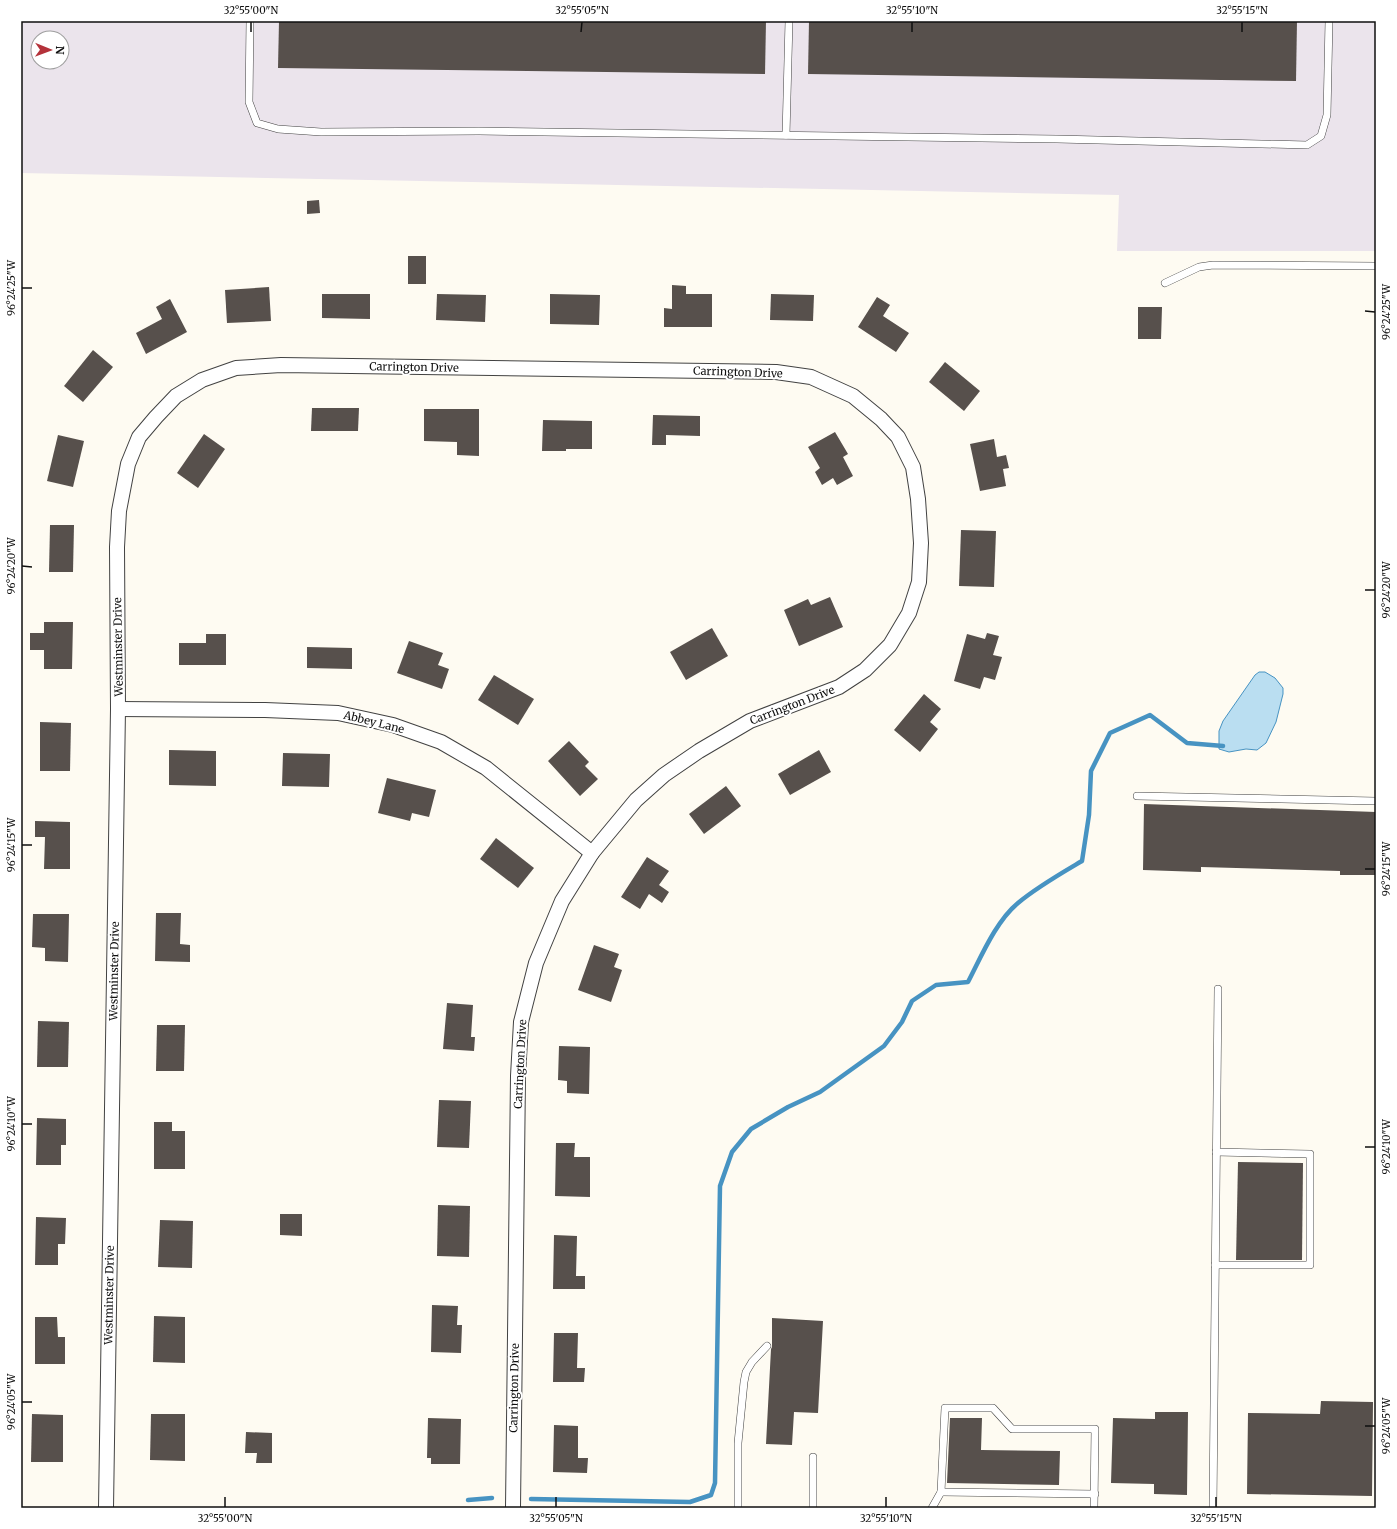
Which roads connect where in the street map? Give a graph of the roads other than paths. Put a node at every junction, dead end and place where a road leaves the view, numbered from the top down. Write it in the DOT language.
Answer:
graph roads {
  1 [pos="250,21"];
  2 [pos="789,21"];
  3 [pos="1329,21"];
  4 [pos="786,136"];
  5 [pos="1376,266"];
  6 [pos="1165,284"];
  7 [pos="139,438"];
  8 [pos="118,710"];
  9 [pos="1137,796"];
  10 [pos="1376,801"];
  11 [pos="592,853"];
  12 [pos="1218,989"];
  13 [pos="1216,1152"];
  14 [pos="1215,1265"];
  15 [pos="767,1346"];
  16 [pos="813,1457"];
  17 [pos="941,1492"];
  18 [pos="1095,1494"];
  19 [pos="106,1508"];
  20 [pos="513,1508"];
  21 [pos="738,1508"];
  22 [pos="812,1508"];
  23 [pos="932,1508"];
  24 [pos="1094,1508"];
  25 [pos="1213,1508"];
  1 -- 4 [label="lane"];
  2 -- 4 [label="lane"];
  3 -- 4 [label="lane"];
  5 -- 6 [label="lane"];
  7 -- 8 [label="street, Westminster Drive"];
  7 -- 11 [label="street, Carrington Drive"];
  8 -- 11 [label="street, Abbey Lane"];
  8 -- 19 [label="street, Westminster Drive"];
  9 -- 10 [label="lane"];
  11 -- 20 [label="street, Carrington Drive"];
  12 -- 13 [label="lane"];
  13 -- 14 [label="lane"];
  13 -- 14 [label="lane"];
  14 -- 25 [label="lane"];
  15 -- 21 [label="lane"];
  16 -- 22 [label="lane"];
  17 -- 18 [label="lane"];
  17 -- 18 [label="lane"];
  17 -- 23 [label="lane"];
  18 -- 24 [label="lane"];
}
